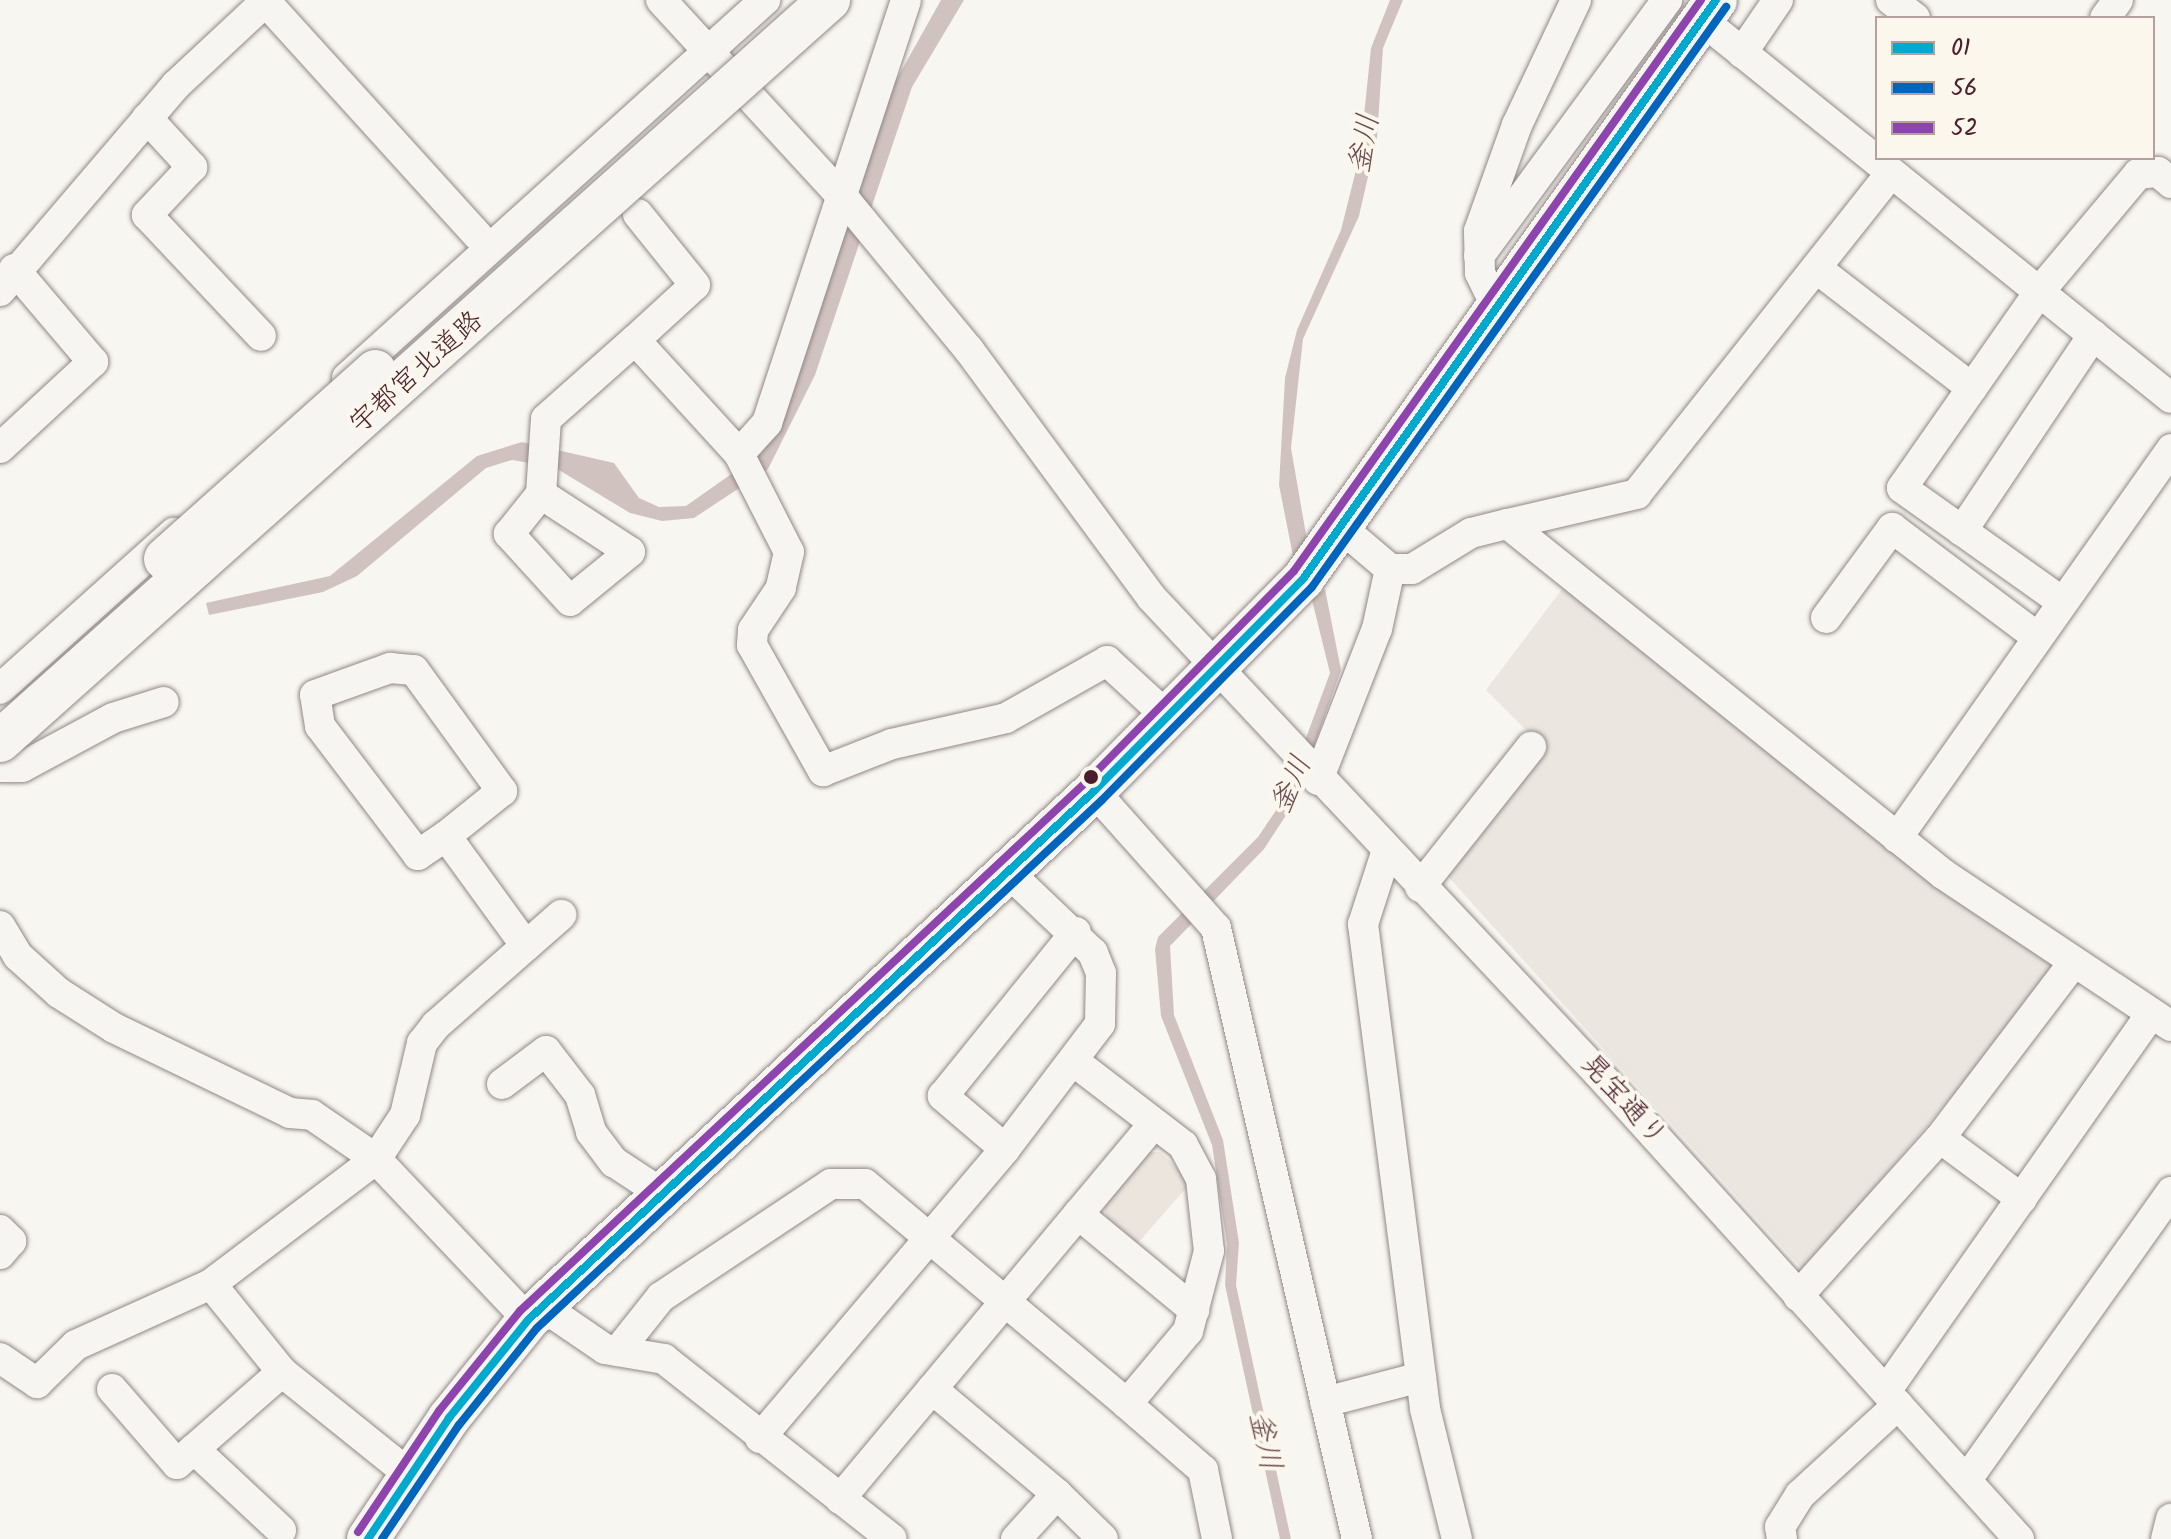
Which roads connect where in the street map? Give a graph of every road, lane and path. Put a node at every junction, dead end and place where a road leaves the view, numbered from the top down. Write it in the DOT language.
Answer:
graph roads {
  1 [pos="661,0"];
  2 [pos="765,0"];
  3 [pos="787,0"];
  4 [pos="829,0"];
  5 [pos="849,0"];
  6 [pos="906,0"];
  7 [pos="1576,0"];
  8 [pos="1778,0"];
  9 [pos="1891,0"];
  10 [pos="267,1"];
  11 [pos="1695,7"];
  12 [pos="1912,16"];
  13 [pos="1742,53"];
  14 [pos="708,56"];
  15 [pos="747,99"];
  16 [pos="147,118"];
  17 [pos="1891,173"];
  18 [pos="2171,183"];
  19 [pos="841,195"];
  20 [pos="638,214"];
  21 [pos="478,236"];
  22 [pos="1479,256"];
  23 [pos="1816,268"];
  24 [pos="7,280"];
  25 [pos="2039,292"];
  26 [pos="1497,308"];
  27 [pos="2093,335"];
  28 [pos="261,336"];
  29 [pos="635,340"];
  30 [pos="1972,388"];
  31 [pos="2171,398"];
  32 [pos="0,448"];
  33 [pos="2171,449"];
  34 [pos="739,454"];
  35 [pos="541,494"];
  36 [pos="1508,524"];
  37 [pos="1343,529"];
  38 [pos="1962,531"];
  39 [pos="1390,569"];
  40 [pos="2061,601"];
  41 [pos="1826,618"];
  42 [pos="2037,637"];
  43 [pos="1217,671"];
  44 [pos="0,689"];
  45 [pos="164,702"];
  46 [pos="0,706"];
  47 [pos="1169,718"];
  48 [pos="0,741"];
  49 [pos="1531,747"];
  50 [pos="0,757"];
  51 [pos="0,767"];
  52 [pos="1307,769"];
  53 [pos="1094,791"];
  54 [pos="446,836"];
  55 [pos="1897,838"];
  56 [pos="1386,853"];
  57 [pos="1008,872"];
  58 [pos="1420,887"];
  59 [pos="561,915"];
  60 [pos="0,926"];
  61 [pos="1076,932"];
  62 [pos="526,946"];
  63 [pos="9,961"];
  64 [pos="2074,962"];
  65 [pos="2161,1020"];
  66 [pos="1076,1063"];
  67 [pos="502,1084"];
  68 [pos="1154,1124"];
  69 [pos="1940,1138"];
  70 [pos="1005,1149"];
  71 [pos="376,1159"];
  72 [pos="2171,1192"];
  73 [pos="661,1193"];
  74 [pos="2022,1199"];
  75 [pos="1078,1214"];
  76 [pos="0,1230"];
  77 [pos="930,1238"];
  78 [pos="0,1254"];
  79 [pos="211,1284"];
  80 [pos="1798,1296"];
  81 [pos="1005,1302"];
  82 [pos="1194,1310"];
  83 [pos="535,1313"];
  84 [pos="618,1351"];
  85 [pos="0,1358"];
  86 [pos="282,1372"];
  87 [pos="1421,1377"];
  88 [pos="112,1389"];
  89 [pos="932,1389"];
  90 [pos="1892,1398"];
  91 [pos="1325,1402"];
  92 [pos="1127,1404"];
  93 [pos="760,1438"];
  94 [pos="194,1449"];
  95 [pos="410,1475"];
  96 [pos="1968,1478"];
  97 [pos="1057,1494"];
  98 [pos="840,1499"];
  99 [pos="2171,1519"];
  100 [pos="281,1530"];
  101 [pos="2008,1536"];
  102 [pos="368,1539"];
  103 [pos="892,1539"];
  104 [pos="1016,1539"];
  105 [pos="1103,1539"];
  106 [pos="1217,1539"];
  107 [pos="1357,1539"];
  108 [pos="1457,1539"];
  109 [pos="1782,1539"];
  110 [pos="2166,1539"];
  1 -- 14 [label="street, 晃宝通り"];
  2 -- 14 [label="street"];
  3 -- 46 [label="highway, 宇都宮北道路, bridge"];
  4 -- 48 [label="highway, 宇都宮北道路, bridge"];
  5 -- 15 [label="street"];
  6 -- 19 [label="street"];
  7 -- 22 [label="street"];
  8 -- 13 [label="street"];
  9 -- 12 [label="street"];
  10 -- 16 [label="street"];
  10 -- 21 [label="street"];
  11 -- 13 [label="street"];
  11 -- 22 [label="street"];
  11 -- 26 [label="highway"];
  13 -- 17 [label="street"];
  14 -- 15 [label="street, 晃宝通り"];
  14 -- 44 [label="street"];
  15 -- 19 [label="street, 晃宝通り"];
  15 -- 50 [label="street"];
  16 -- 24 [label="street"];
  16 -- 28 [label="street"];
  17 -- 23 [label="street"];
  17 -- 25 [label="street"];
  18 -- 25 [label="street"];
  19 -- 34 [label="street"];
  19 -- 43 [label="street, 晃宝通り"];
  20 -- 29 [label="street"];
  22 -- 26 [label="street"];
  23 -- 30 [label="street"];
  23 -- 36 [label="street"];
  24 -- 32 [label="street"];
  25 -- 27 [label="street"];
  25 -- 30 [label="street"];
  26 -- 37 [label="highway"];
  27 -- 31 [label="street"];
  27 -- 38 [label="street"];
  29 -- 34 [label="street"];
  29 -- 35 [label="street"];
  30 -- 38 [label="street"];
  33 -- 40 [label="street"];
  34 -- 47 [label="street"];
  36 -- 39 [label="street"];
  36 -- 55 [label="street"];
  37 -- 39 [label="street"];
  37 -- 43 [label="highway"];
  38 -- 40 [label="street"];
  39 -- 52 [label="street"];
  40 -- 42 [label="street"];
  41 -- 42 [label="street"];
  42 -- 55 [label="street"];
  43 -- 47 [label="highway"];
  43 -- 52 [label="street, 晃宝通り"];
  45 -- 51 [label="street"];
  47 -- 53 [label="highway"];
  49 -- 58 [label="street"];
  52 -- 56 [label="street, 晃宝通り"];
  53 -- 57 [label="highway"];
  53 -- 91 [label="street"];
  54 -- 54 [label="street"];
  54 -- 62 [label="street"];
  55 -- 64 [label="street"];
  56 -- 58 [label="street, 晃宝通り"];
  56 -- 87 [label="street"];
  57 -- 61 [label="street"];
  57 -- 73 [label="highway"];
  58 -- 80 [label="street, 晃宝通り"];
  59 -- 62 [label="street"];
  60 -- 63 [label="street"];
  61 -- 66 [label="street"];
  61 -- 70 [label="street"];
  62 -- 71 [label="street"];
  63 -- 71 [label="street"];
  64 -- 65 [label="street"];
  64 -- 69 [label="street"];
  65 -- 74 [label="street"];
  66 -- 68 [label="street"];
  66 -- 70 [label="street"];
  67 -- 73 [label="street"];
  68 -- 75 [label="street"];
  68 -- 82 [label="street"];
  69 -- 74 [label="street"];
  69 -- 80 [label="street"];
  70 -- 77 [label="street"];
  71 -- 79 [label="street"];
  71 -- 83 [label="street"];
  72 -- 96 [label="street"];
  73 -- 83 [label="highway"];
  74 -- 90 [label="street"];
  75 -- 81 [label="street"];
  75 -- 82 [label="street"];
  76 -- 78 [label="street"];
  77 -- 81 [label="street"];
  77 -- 84 [label="street"];
  77 -- 93 [label="street"];
  79 -- 85 [label="street"];
  79 -- 86 [label="street"];
  80 -- 90 [label="street, 晃宝通り"];
  81 -- 89 [label="street"];
  81 -- 92 [label="street"];
  82 -- 92 [label="street"];
  83 -- 84 [label="street"];
  83 -- 95 [label="highway"];
  84 -- 93 [label="street"];
  86 -- 94 [label="street"];
  86 -- 95 [label="street"];
  87 -- 91 [label="street"];
  87 -- 108 [label="street"];
  88 -- 94 [label="street"];
  89 -- 97 [label="street"];
  89 -- 98 [label="street"];
  90 -- 96 [label="street, 晃宝通り"];
  90 -- 109 [label="street"];
  91 -- 107 [label="street"];
  92 -- 106 [label="street"];
  93 -- 98 [label="street"];
  94 -- 100 [label="street"];
  95 -- 102 [label="highway"];
  96 -- 101 [label="street, 晃宝通り"];
  97 -- 104 [label="street"];
  97 -- 105 [label="street"];
  98 -- 103 [label="street"];
  99 -- 110 [label="street"];
}
